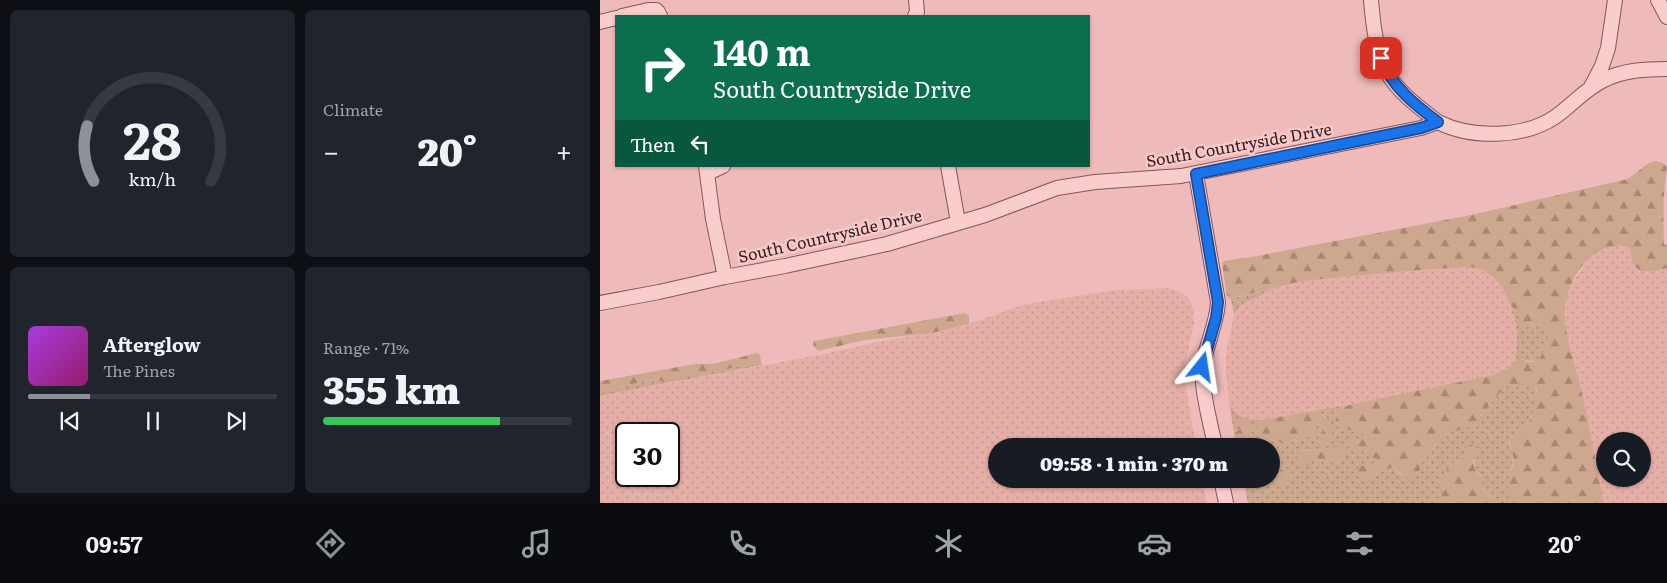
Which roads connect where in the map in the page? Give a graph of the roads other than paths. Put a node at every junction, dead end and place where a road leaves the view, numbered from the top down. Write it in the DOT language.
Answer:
graph roads {
  1 [pos="1371,0"];
  2 [pos="1615,0"];
  3 [pos="1658,0"];
  4 [pos="627,15"];
  5 [pos="660,15"];
  6 [pos="1667,17"];
  7 [pos="615,18"];
  8 [pos="600,22"];
  9 [pos="1667,69"];
  10 [pos="1590,87"];
  11 [pos="1438,122"];
  12 [pos="948,167"];
  13 [pos="707,170"];
  14 [pos="1196,174"];
  15 [pos="958,222"];
  16 [pos="725,276"];
  17 [pos="600,303"];
  18 [pos="1213,438"];
  19 [pos="1223,488"];
  20 [pos="1226,503"];
  1 -- 11 [label="street"];
  2 -- 10 [label="street"];
  3 -- 6 [label="street"];
  4 -- 5 [label="street"];
  7 -- 8 [label="street"];
  9 -- 10 [label="street"];
  10 -- 11 [label="street"];
  11 -- 14 [label="street, South Countryside Drive"];
  12 -- 15 [label="street"];
  13 -- 16 [label="street"];
  14 -- 15 [label="street, South Countryside Drive"];
  14 -- 18 [label="street"];
  15 -- 16 [label="street, South Countryside Drive"];
  16 -- 17 [label="street, South Countryside Drive"];
  19 -- 20 [label="street"];
}
